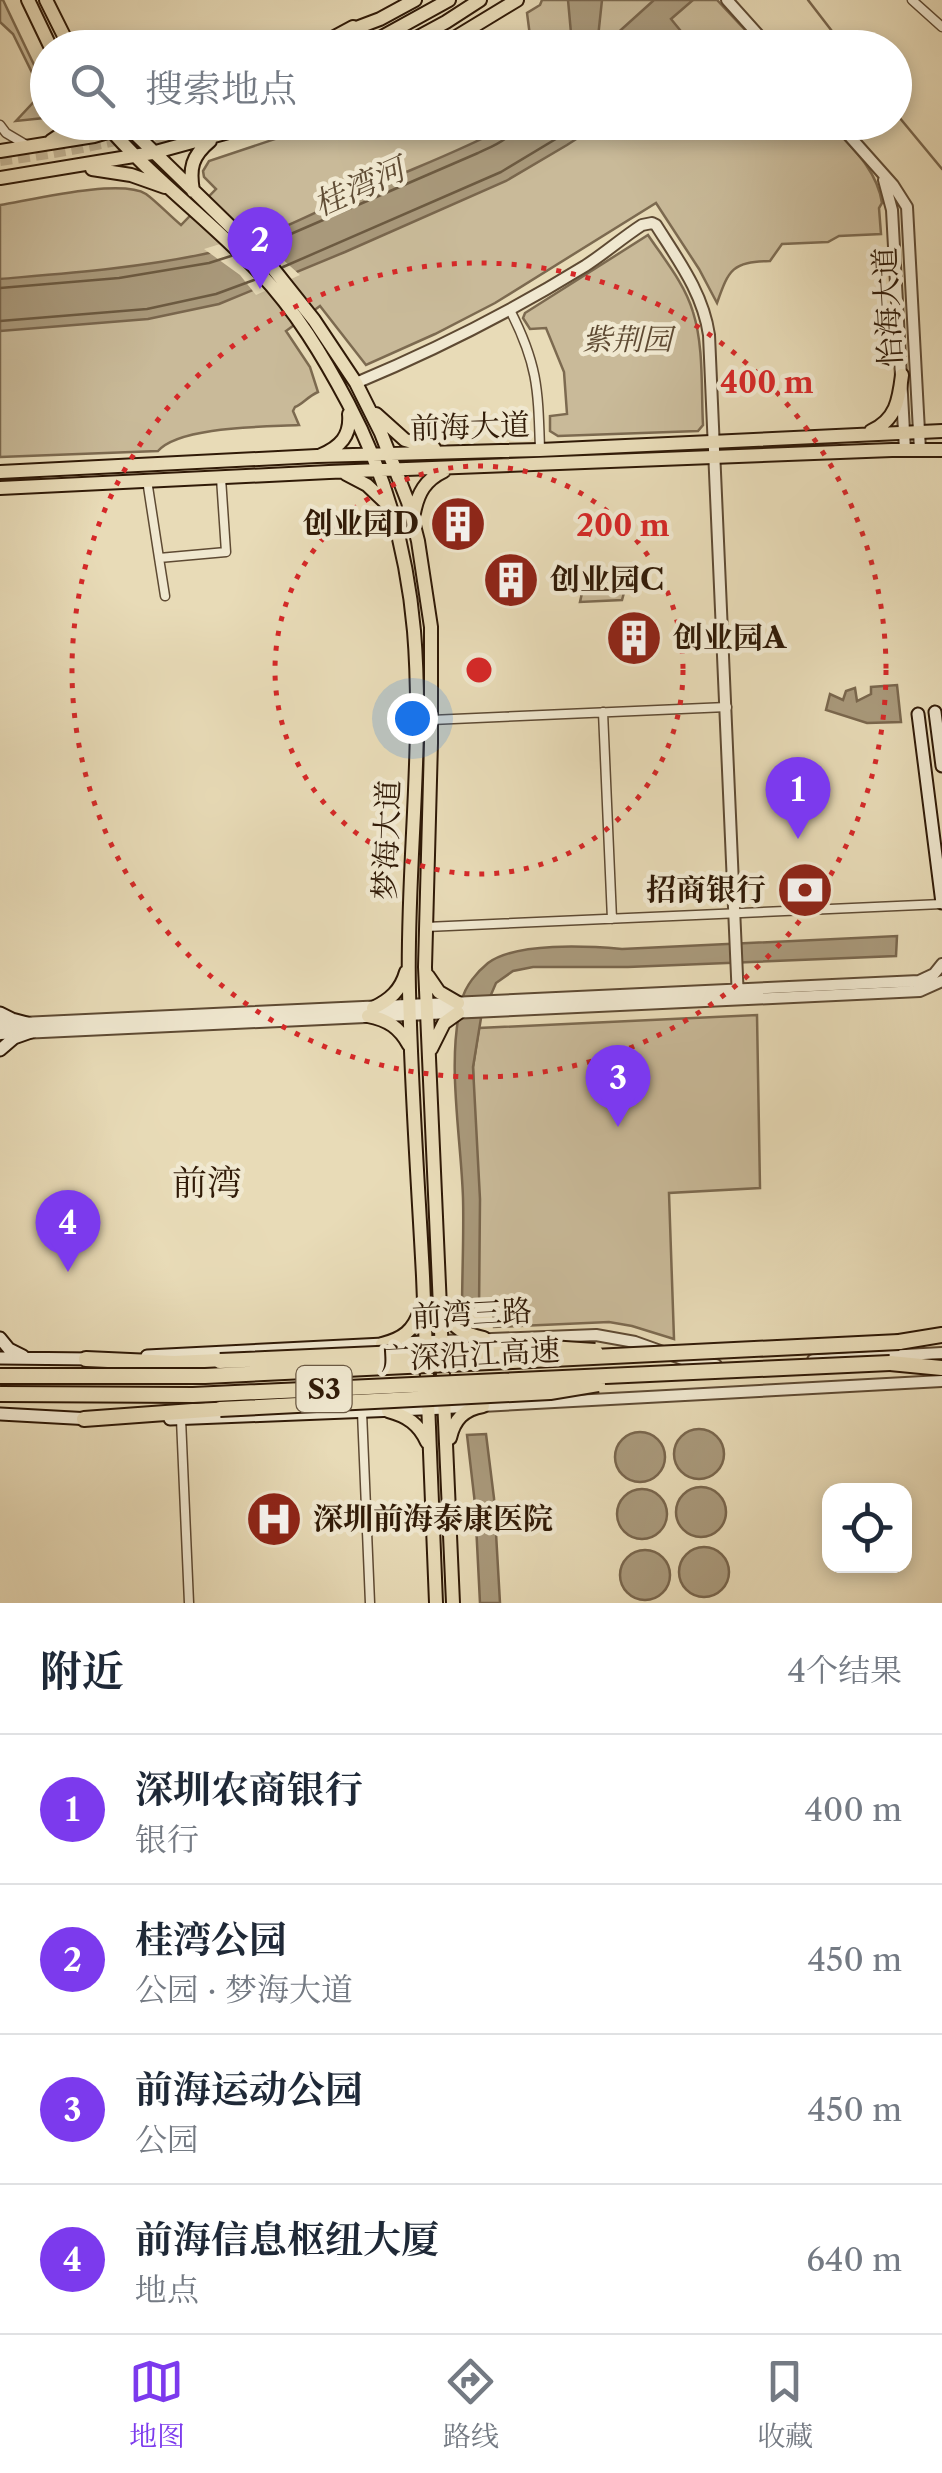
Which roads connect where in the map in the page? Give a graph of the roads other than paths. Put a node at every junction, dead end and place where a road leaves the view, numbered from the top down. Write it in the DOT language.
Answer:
graph roads {
  1 [pos="28,0"];
  2 [pos="46,0"];
  3 [pos="403,0"];
  4 [pos="415,0"];
  5 [pos="449,0"];
  6 [pos="480,0"];
  7 [pos="518,0"];
  8 [pos="728,0"];
  9 [pos="912,0"];
  10 [pos="942,27"];
  11 [pos="42,30"];
  12 [pos="61,30"];
  13 [pos="348,30"];
  14 [pos="350,30"];
  15 [pos="395,30"];
  16 [pos="431,30"];
  17 [pos="468,30"];
  18 [pos="754,30"];
  19 [pos="3,129"];
  20 [pos="52,140"];
  21 [pos="67,140"];
  22 [pos="80,140"];
  23 [pos="125,140"];
  24 [pos="135,140"];
  25 [pos="206,140"];
  26 [pos="212,140"];
  27 [pos="853,140"];
  28 [pos="45,145"];
  29 [pos="29,147"];
  30 [pos="3,151"];
  31 [pos="152,153"];
  32 [pos="136,156"];
  33 [pos="76,166"];
  34 [pos="879,170"];
  35 [pos="0,178"];
  36 [pos="172,190"];
  37 [pos="192,196"];
  38 [pos="510,310"];
  39 [pos="315,332"];
  40 [pos="902,376"];
  41 [pos="356,383"];
  42 [pos="342,393"];
  43 [pos="365,400"];
  44 [pos="942,431"];
  45 [pos="912,432"];
  46 [pos="856,435"];
  47 [pos="715,442"];
  48 [pos="540,450"];
  49 [pos="913,450"];
  50 [pos="942,450"];
  51 [pos="452,452"];
  52 [pos="372,454"];
  53 [pos="390,454"];
  54 [pos="317,456"];
  55 [pos="715,458"];
  56 [pos="454,468"];
  57 [pos="378,470"];
  58 [pos="396,470"];
  59 [pos="0,472"];
  60 [pos="329,472"];
  61 [pos="221,478"];
  62 [pos="148,480"];
  63 [pos="0,488"];
  64 [pos="392,512"];
  65 [pos="413,521"];
  66 [pos="159,558"];
  67 [pos="165,596"];
  68 [pos="726,707"];
  69 [pos="603,712"];
  70 [pos="935,712"];
  71 [pos="918,714"];
  72 [pos="431,720"];
  73 [pos="942,766"];
  74 [pos="942,903"];
  75 [pos="734,913"];
  76 [pos="612,918"];
  77 [pos="426,927"];
  78 [pos="408,960"];
  79 [pos="942,964"];
  80 [pos="426,968"];
  81 [pos="942,981"];
  82 [pos="920,986"];
  83 [pos="737,995"];
  84 [pos="458,1008"];
  85 [pos="427,1009"];
  86 [pos="410,1010"];
  87 [pos="370,1012"];
  88 [pos="0,1013"];
  89 [pos="0,1024"];
  90 [pos="29,1028"];
  91 [pos="0,1034"];
  92 [pos="0,1050"];
  93 [pos="411,1053"];
  94 [pos="429,1062"];
  95 [pos="423,1283"];
  96 [pos="440,1298"];
  97 [pos="0,1338"];
  98 [pos="484,1338"];
  99 [pos="942,1338"];
  100 [pos="442,1340"];
  101 [pos="426,1341"];
  102 [pos="382,1344"];
  103 [pos="641,1356"];
  104 [pos="942,1356"];
  105 [pos="0,1358"];
  106 [pos="32,1359"];
  107 [pos="86,1359"];
  108 [pos="890,1362"];
  109 [pos="734,1364"];
  110 [pos="942,1368"];
  111 [pos="648,1375"];
  112 [pos="0,1376"];
  113 [pos="942,1381"];
  114 [pos="735,1392"];
  115 [pos="0,1394"];
  116 [pos="483,1406"];
  117 [pos="445,1408"];
  118 [pos="428,1409"];
  119 [pos="388,1411"];
  120 [pos="362,1412"];
  121 [pos="0,1414"];
  122 [pos="26,1415"];
  123 [pos="84,1418"];
  124 [pos="182,1418"];
  125 [pos="1,1428"];
  126 [pos="430,1448"];
  127 [pos="447,1450"];
  128 [pos="189,1603"];
  129 [pos="370,1603"];
  130 [pos="436,1603"];
  131 [pos="453,1603"];
  1 -- 11 [label="main road"];
  2 -- 12 [label="main road"];
  3 -- 13 [label="main road"];
  4 -- 14 [label="main road"];
  5 -- 15 [label="main road"];
  6 -- 16 [label="main road"];
  7 -- 17 [label="main road"];
  8 -- 18 [label="street"];
  9 -- 10 [label="street"];
  19 -- 29 [label="street"];
  19 -- 30 [label="street"];
  20 -- 28 [label="main road"];
  21 -- 28 [label="main road"];
  22 -- 33 [label="main road"];
  23 -- 32 [label="main road, 梦海大道"];
  24 -- 31 [label="main road, 梦海大道"];
  25 -- 31 [label="main road"];
  26 -- 37 [label="main road"];
  27 -- 34 [label="street, 怡海大道"];
  28 -- 29 [label="main road"];
  29 -- 30 [label="main road"];
  31 -- 32 [label="main road"];
  31 -- 37 [label="main road, 梦海大道"];
  32 -- 33 [label="main road"];
  32 -- 36 [label="main road, 梦海大道"];
  33 -- 35 [label="main road"];
  33 -- 36 [label="main road"];
  34 -- 40 [label="street, 怡海大道"];
  34 -- 45 [label="street, 怡海大道"];
  36 -- 37 [label="main road, 梦海大道"];
  37 -- 39 [label="main road, 梦海大道"];
  38 -- 41 [label="street"];
  38 -- 47 [label="street"];
  38 -- 48 [label="street"];
  39 -- 41 [label="main road, 梦海大道"];
  39 -- 42 [label="main road, 梦海大道"];
  40 -- 45 [label="street, 怡海大道"];
  40 -- 46 [label="main road"];
  41 -- 43 [label="main road, 梦海大道"];
  42 -- 52 [label="main road, 梦海大道"];
  42 -- 54 [label="main road"];
  43 -- 51 [label="main road"];
  43 -- 53 [label="main road, 梦海大道"];
  44 -- 45 [label="main road, 前海大道"];
  45 -- 46 [label="main road, 前海大道"];
  45 -- 49 [label="street, 怡海大道"];
  46 -- 47 [label="main road, 前海大道"];
  47 -- 48 [label="main road, 前海大道"];
  47 -- 55 [label="street"];
  48 -- 51 [label="main road, 前海大道"];
  49 -- 50 [label="main road, 前海大道"];
  49 -- 55 [label="main road, 前海大道"];
  51 -- 53 [label="main road, 前海大道"];
  52 -- 53 [label="main road, 前海大道"];
  52 -- 54 [label="main road, 前海大道"];
  52 -- 57 [label="main road, 梦海大道"];
  53 -- 58 [label="main road, 梦海大道"];
  54 -- 59 [label="main road, 前海大道"];
  55 -- 56 [label="main road, 前海大道"];
  55 -- 68 [label="street"];
  56 -- 58 [label="main road, 前海大道"];
  56 -- 65 [label="main road"];
  57 -- 58 [label="main road, 前海大道"];
  57 -- 60 [label="main road, 前海大道"];
  57 -- 64 [label="main road, 梦海大道"];
  58 -- 65 [label="main road, 梦海大道"];
  60 -- 61 [label="main road, 前海大道"];
  60 -- 64 [label="main road"];
  61 -- 62 [label="main road, 前海大道"];
  61 -- 66 [label="street"];
  62 -- 63 [label="main road, 前海大道"];
  62 -- 66 [label="street"];
  64 -- 78 [label="main road, 梦海大道"];
  65 -- 72 [label="main road, 梦海大道"];
  66 -- 67 [label="street"];
  68 -- 69 [label="street"];
  68 -- 75 [label="street"];
  69 -- 72 [label="street"];
  69 -- 76 [label="street"];
  70 -- 73 [label="main road"];
  71 -- 74 [label="main road"];
  72 -- 77 [label="main road, 梦海大道"];
  74 -- 75 [label="street"];
  75 -- 76 [label="street"];
  75 -- 83 [label="street"];
  76 -- 77 [label="street"];
  77 -- 80 [label="main road, 梦海大道"];
  78 -- 86 [label="main road, 梦海大道"];
  78 -- 87 [label="main road"];
  79 -- 82 [label="street"];
  80 -- 84 [label="main road"];
  80 -- 85 [label="main road, 梦海大道"];
  81 -- 82 [label="street"];
  82 -- 83 [label="street"];
  83 -- 84 [label="street"];
  84 -- 85 [label="street"];
  84 -- 94 [label="main road"];
  85 -- 86 [label="street"];
  85 -- 94 [label="main road, 梦海大道"];
  86 -- 87 [label="street"];
  86 -- 93 [label="main road, 梦海大道"];
  87 -- 90 [label="street"];
  87 -- 93 [label="main road"];
  88 -- 90 [label="main road"];
  89 -- 90 [label="street"];
  90 -- 91 [label="street"];
  90 -- 92 [label="main road"];
  93 -- 95 [label="main road, 梦海大道"];
  94 -- 96 [label="main road, 梦海大道"];
  95 -- 101 [label="main road, 梦海大道"];
  95 -- 102 [label="main road"];
  96 -- 98 [label="main road"];
  96 -- 100 [label="main road, 梦海大道"];
  97 -- 106 [label="main road"];
  98 -- 100 [label="street, 前湾三路"];
  98 -- 109 [label="street, 前湾三路"];
  99 -- 103 [label="highway, 广深沿江高速 / S3, bridge"];
  100 -- 101 [label="main road, 前湾三路"];
  100 -- 117 [label="main road, 梦海大道"];
  101 -- 102 [label="main road, 前湾三路"];
  101 -- 118 [label="main road, 梦海大道"];
  102 -- 107 [label="main road, 前湾三路"];
  103 -- 107 [label="highway, bridge"];
  103 -- 112 [label="highway, 广深沿江高速 / S3, bridge"];
  104 -- 108 [label="highway, 广深沿江高速 / S3"];
  104 -- 109 [label="street, 前湾三路"];
  105 -- 106 [label="main road, 前湾三路"];
  106 -- 107 [label="main road, 前湾三路"];
  108 -- 110 [label="highway"];
  108 -- 111 [label="highway, 广深沿江高速 / S3, bridge"];
  109 -- 114 [label="street"];
  111 -- 115 [label="highway, 广深沿江高速 / S3, bridge"];
  111 -- 123 [label="highway, bridge"];
  113 -- 114 [label="street"];
  114 -- 116 [label="street"];
  116 -- 117 [label="street"];
  116 -- 127 [label="main road"];
  117 -- 118 [label="main road"];
  117 -- 127 [label="main road, 梦海大道"];
  118 -- 119 [label="main road"];
  118 -- 126 [label="main road, 梦海大道"];
  119 -- 120 [label="main road"];
  119 -- 126 [label="main road"];
  120 -- 124 [label="main road"];
  120 -- 129 [label="street"];
  121 -- 122 [label="main road"];
  122 -- 123 [label="main road"];
  122 -- 125 [label="main road"];
  123 -- 124 [label="main road"];
  124 -- 128 [label="street"];
  126 -- 130 [label="main road, 梦海大道"];
  127 -- 131 [label="main road, 梦海大道"];
}
